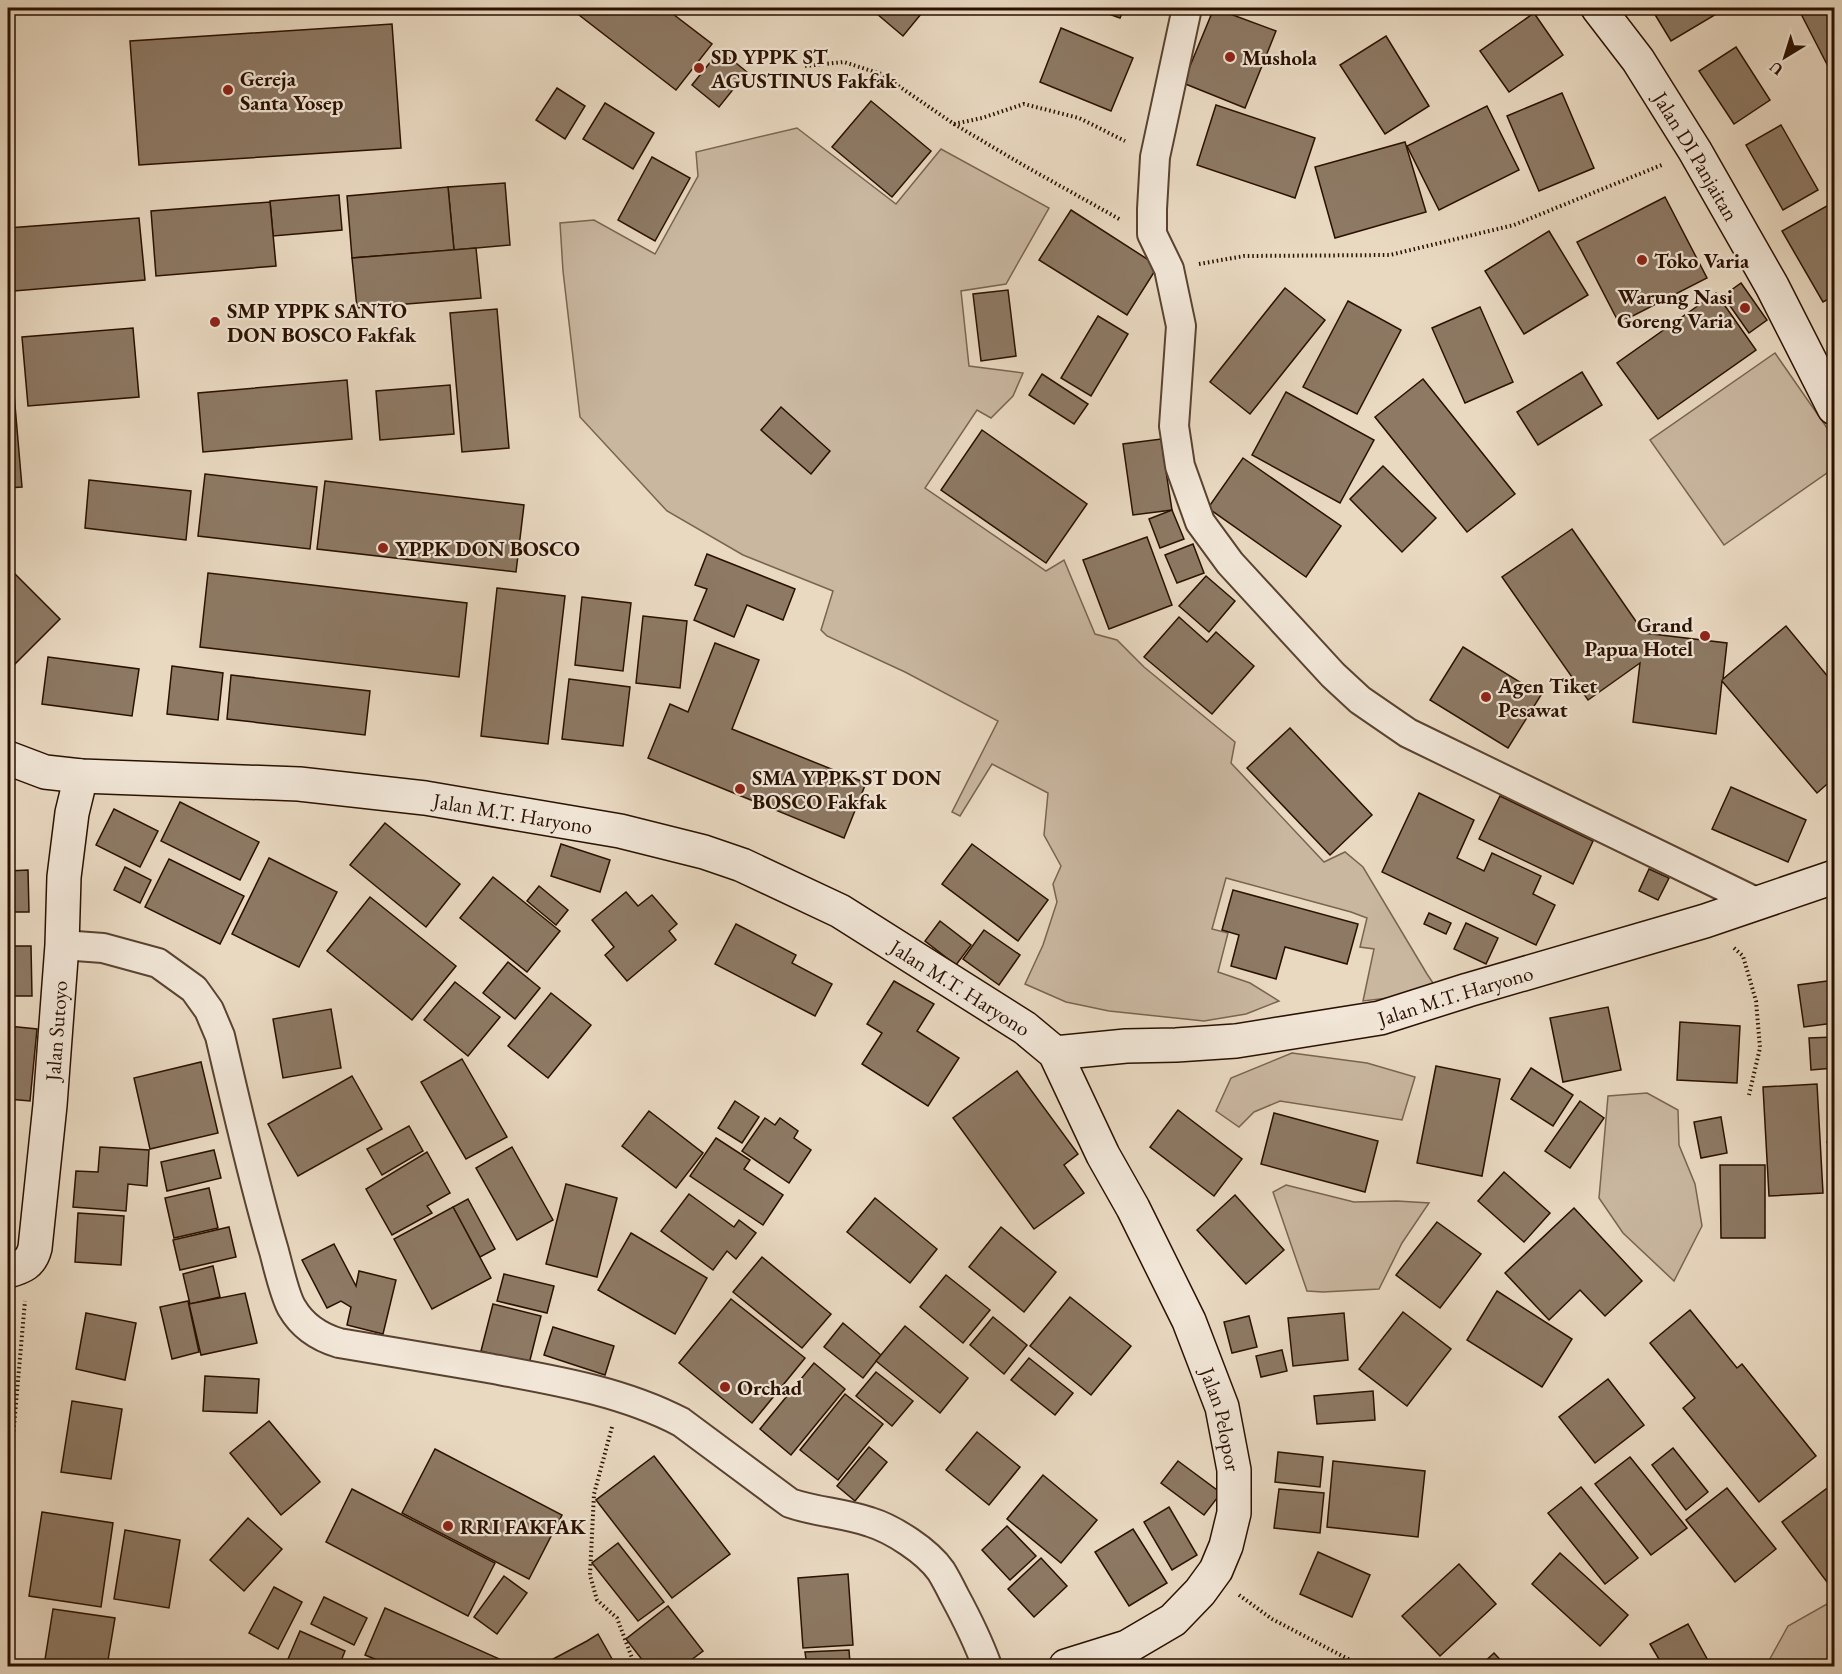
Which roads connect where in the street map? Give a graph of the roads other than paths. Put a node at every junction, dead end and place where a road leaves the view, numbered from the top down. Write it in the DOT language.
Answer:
graph roads {
  1 [pos="1187,8"];
  2 [pos="1598,8"];
  3 [pos="1834,408"];
  4 [pos="8,758"];
  5 [pos="81,776"];
  6 [pos="1834,877"];
  7 [pos="1760,904"];
  8 [pos="62,945"];
  9 [pos="1054,1053"];
  10 [pos="18,1267"];
  11 [pos="987,1666"];
  12 [pos="1066,1666"];
  1 -- 7 [label="street"];
  2 -- 3 [label="main road, Jalan DI Panjaitan"];
  4 -- 5 [label="main road, Jalan M.T. Haryono"];
  5 -- 8 [label="main road, Jalan Sutoyo"];
  5 -- 9 [label="main road, Jalan M.T. Haryono"];
  6 -- 7 [label="main road, Jalan M.T. Haryono"];
  7 -- 9 [label="main road, Jalan M.T. Haryono"];
  8 -- 10 [label="main road, Jalan Sutoyo"];
  8 -- 11 [label="street"];
  9 -- 12 [label="main road, Jalan Pelopor"];
}
